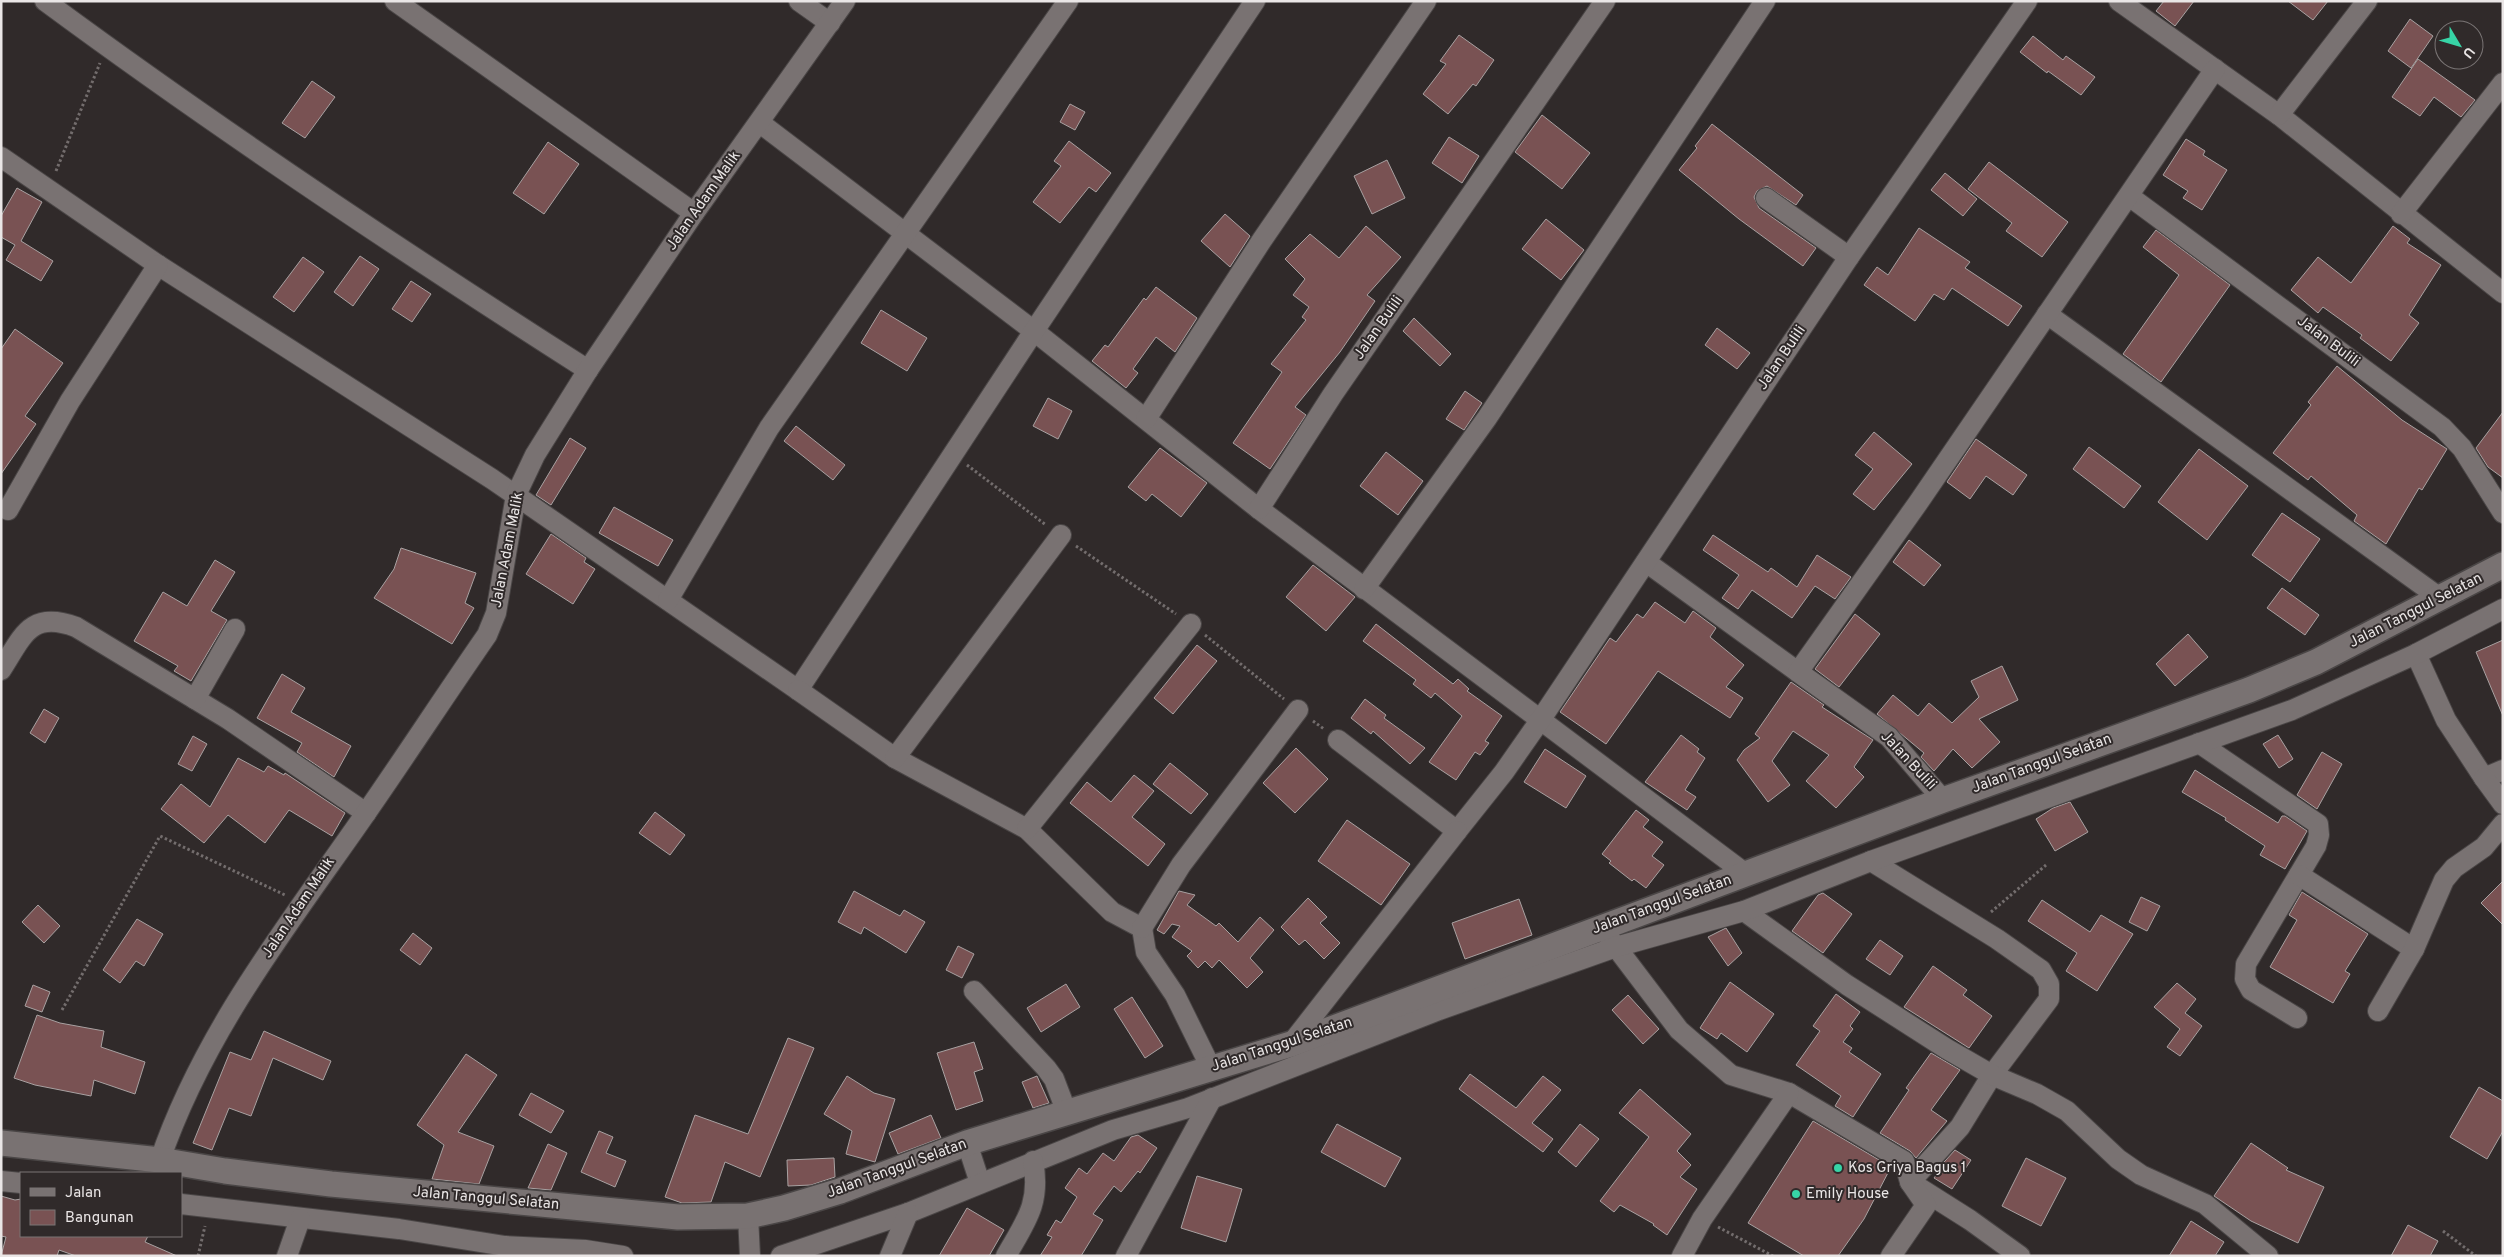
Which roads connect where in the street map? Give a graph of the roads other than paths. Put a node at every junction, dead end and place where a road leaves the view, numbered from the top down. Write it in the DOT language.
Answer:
graph roads {
  1 [pos="45,1"];
  2 [pos="395,1"];
  3 [pos="799,1"];
  4 [pos="845,1"];
  5 [pos="1068,1"];
  6 [pos="1255,1"];
  7 [pos="1426,1"];
  8 [pos="1605,1"];
  9 [pos="1765,1"];
  10 [pos="2027,1"];
  11 [pos="2119,1"];
  12 [pos="2367,1"];
  13 [pos="830,23"];
  14 [pos="2215,69"];
  15 [pos="2503,83"];
  16 [pos="2279,115"];
  17 [pos="760,123"];
  18 [pos="1,157"];
  19 [pos="2129,196"];
  20 [pos="1766,198"];
  21 [pos="694,213"];
  22 [pos="2401,214"];
  23 [pos="904,233"];
  24 [pos="1849,258"];
  25 [pos="158,265"];
  26 [pos="2503,293"];
  27 [pos="2047,314"];
  28 [pos="1034,331"];
  29 [pos="588,370"];
  30 [pos="1146,418"];
  31 [pos="516,495"];
  32 [pos="1259,509"];
  33 [pos="8,510"];
  34 [pos="2503,512"];
  35 [pos="1061,535"];
  36 [pos="1646,562"];
  37 [pos="2503,565"];
  38 [pos="1364,589"];
  39 [pos="2440,598"];
  40 [pos="668,600"];
  41 [pos="2503,609"];
  42 [pos="1191,624"];
  43 [pos="235,629"];
  44 [pos="2416,654"];
  45 [pos="1,670"];
  46 [pos="1798,672"];
  47 [pos="798,690"];
  48 [pos="195,699"];
  49 [pos="1298,710"];
  50 [pos="1541,719"];
  51 [pos="1338,740"];
  52 [pos="2199,743"];
  53 [pos="895,758"];
  54 [pos="2503,770"];
  55 [pos="2484,778"];
  56 [pos="1943,800"];
  57 [pos="2503,804"];
  58 [pos="366,813"];
  59 [pos="2503,824"];
  60 [pos="1028,829"];
  61 [pos="1457,831"];
  62 [pos="1871,861"];
  63 [pos="1746,874"];
  64 [pos="2299,876"];
  65 [pos="1744,911"];
  66 [pos="1601,927"];
  67 [pos="1142,928"];
  68 [pos="1616,947"];
  69 [pos="2414,949"];
  70 [pos="974,991"];
  71 [pos="2378,1011"];
  72 [pos="2297,1018"];
  73 [pos="1291,1044"];
  74 [pos="1211,1068"];
  75 [pos="1992,1075"];
  76 [pos="1789,1093"];
  77 [pos="1212,1098"];
  78 [pos="1067,1113"];
  79 [pos="1,1143"];
  80 [pos="967,1144"];
  81 [pos="160,1160"];
  82 [pos="1033,1161"];
  83 [pos="1,1180"];
  84 [pos="1910,1182"];
  85 [pos="20,1183"];
  86 [pos="980,1183"];
  87 [pos="182,1204"];
  88 [pos="908,1213"];
  89 [pos="748,1216"];
  90 [pos="300,1219"];
  91 [pos="502,1251"];
  92 [pos="287,1256"];
  93 [pos="623,1256"];
  94 [pos="750,1256"];
  95 [pos="781,1256"];
  96 [pos="890,1256"];
  97 [pos="1006,1256"];
  98 [pos="1126,1256"];
  99 [pos="1682,1256"];
  100 [pos="1891,1256"];
  101 [pos="2020,1256"];
  102 [pos="2268,1256"];
  1 -- 29 [label="street"];
  2 -- 21 [label="street"];
  3 -- 13 [label="street"];
  4 -- 13 [label="street, Jalan Adam Malik"];
  5 -- 23 [label="street"];
  6 -- 28 [label="street"];
  7 -- 30 [label="street"];
  8 -- 32 [label="street, Jalan Bulili"];
  9 -- 38 [label="street"];
  10 -- 24 [label="street, Jalan Bulili"];
  11 -- 14 [label="street"];
  12 -- 16 [label="street"];
  13 -- 17 [label="street, Jalan Adam Malik"];
  14 -- 16 [label="street"];
  14 -- 19 [label="street"];
  15 -- 22 [label="street"];
  16 -- 22 [label="street"];
  17 -- 21 [label="street, Jalan Adam Malik"];
  17 -- 23 [label="street"];
  18 -- 25 [label="street"];
  19 -- 27 [label="street"];
  19 -- 34 [label="street, Jalan Bulili"];
  20 -- 24 [label="street"];
  21 -- 29 [label="street, Jalan Adam Malik"];
  22 -- 26 [label="street"];
  23 -- 28 [label="street"];
  23 -- 40 [label="street"];
  24 -- 36 [label="street, Jalan Bulili"];
  25 -- 31 [label="street"];
  25 -- 33 [label="street"];
  27 -- 39 [label="street"];
  27 -- 46 [label="street"];
  28 -- 30 [label="street"];
  28 -- 47 [label="street"];
  29 -- 31 [label="street, Jalan Adam Malik"];
  30 -- 32 [label="street"];
  31 -- 40 [label="street"];
  31 -- 58 [label="street, Jalan Adam Malik"];
  32 -- 38 [label="street"];
  35 -- 53 [label="street"];
  36 -- 46 [label="street, Jalan Bulili"];
  36 -- 50 [label="street"];
  37 -- 39 [label="street, Jalan Tanggul Selatan"];
  38 -- 50 [label="street"];
  39 -- 56 [label="street, Jalan Tanggul Selatan"];
  40 -- 47 [label="street"];
  41 -- 44 [label="street, Jalan Tanggul Selatan"];
  42 -- 60 [label="street"];
  43 -- 48 [label="street"];
  44 -- 52 [label="street, Jalan Tanggul Selatan"];
  44 -- 55 [label="street"];
  45 -- 48 [label="street"];
  46 -- 56 [label="street, Jalan Bulili"];
  47 -- 53 [label="street"];
  48 -- 58 [label="street"];
  49 -- 67 [label="street"];
  50 -- 61 [label="street"];
  50 -- 63 [label="street"];
  51 -- 61 [label="street"];
  52 -- 62 [label="street, Jalan Tanggul Selatan"];
  52 -- 64 [label="street"];
  53 -- 60 [label="street"];
  54 -- 55 [label="street"];
  55 -- 57 [label="street"];
  56 -- 63 [label="street, Jalan Tanggul Selatan"];
  58 -- 81 [label="street, Jalan Adam Malik"];
  59 -- 69 [label="street"];
  60 -- 67 [label="street"];
  61 -- 73 [label="street"];
  62 -- 65 [label="street, Jalan Tanggul Selatan"];
  62 -- 75 [label="street"];
  63 -- 66 [label="street, Jalan Tanggul Selatan"];
  64 -- 69 [label="street"];
  64 -- 72 [label="street"];
  65 -- 68 [label="street, Jalan Tanggul Selatan"];
  65 -- 75 [label="street"];
  66 -- 68 [label="street"];
  66 -- 73 [label="street, Jalan Tanggul Selatan"];
  67 -- 74 [label="street"];
  68 -- 76 [label="street"];
  68 -- 77 [label="street, Jalan Tanggul Selatan"];
  69 -- 71 [label="street"];
  70 -- 78 [label="street"];
  73 -- 74 [label="street, Jalan Tanggul Selatan"];
  74 -- 78 [label="street, Jalan Tanggul Selatan"];
  75 -- 84 [label="street"];
  75 -- 102 [label="street"];
  76 -- 84 [label="street"];
  76 -- 99 [label="street"];
  77 -- 82 [label="street, Jalan Tanggul Selatan"];
  77 -- 98 [label="street"];
  78 -- 80 [label="street, Jalan Tanggul Selatan"];
  79 -- 81 [label="street, Jalan Tanggul Selatan"];
  80 -- 86 [label="street"];
  80 -- 89 [label="street, Jalan Tanggul Selatan"];
  81 -- 89 [label="street, Jalan Tanggul Selatan"];
  82 -- 86 [label="street, Jalan Tanggul Selatan"];
  82 -- 97 [label="street"];
  83 -- 85 [label="street"];
  84 -- 100 [label="street"];
  84 -- 101 [label="street"];
  86 -- 88 [label="street, Jalan Tanggul Selatan"];
  87 -- 90 [label="street"];
  88 -- 95 [label="street, Jalan Tanggul Selatan"];
  88 -- 96 [label="street"];
  89 -- 94 [label="street"];
  90 -- 91 [label="street"];
  90 -- 92 [label="street"];
  91 -- 93 [label="street"];
}
